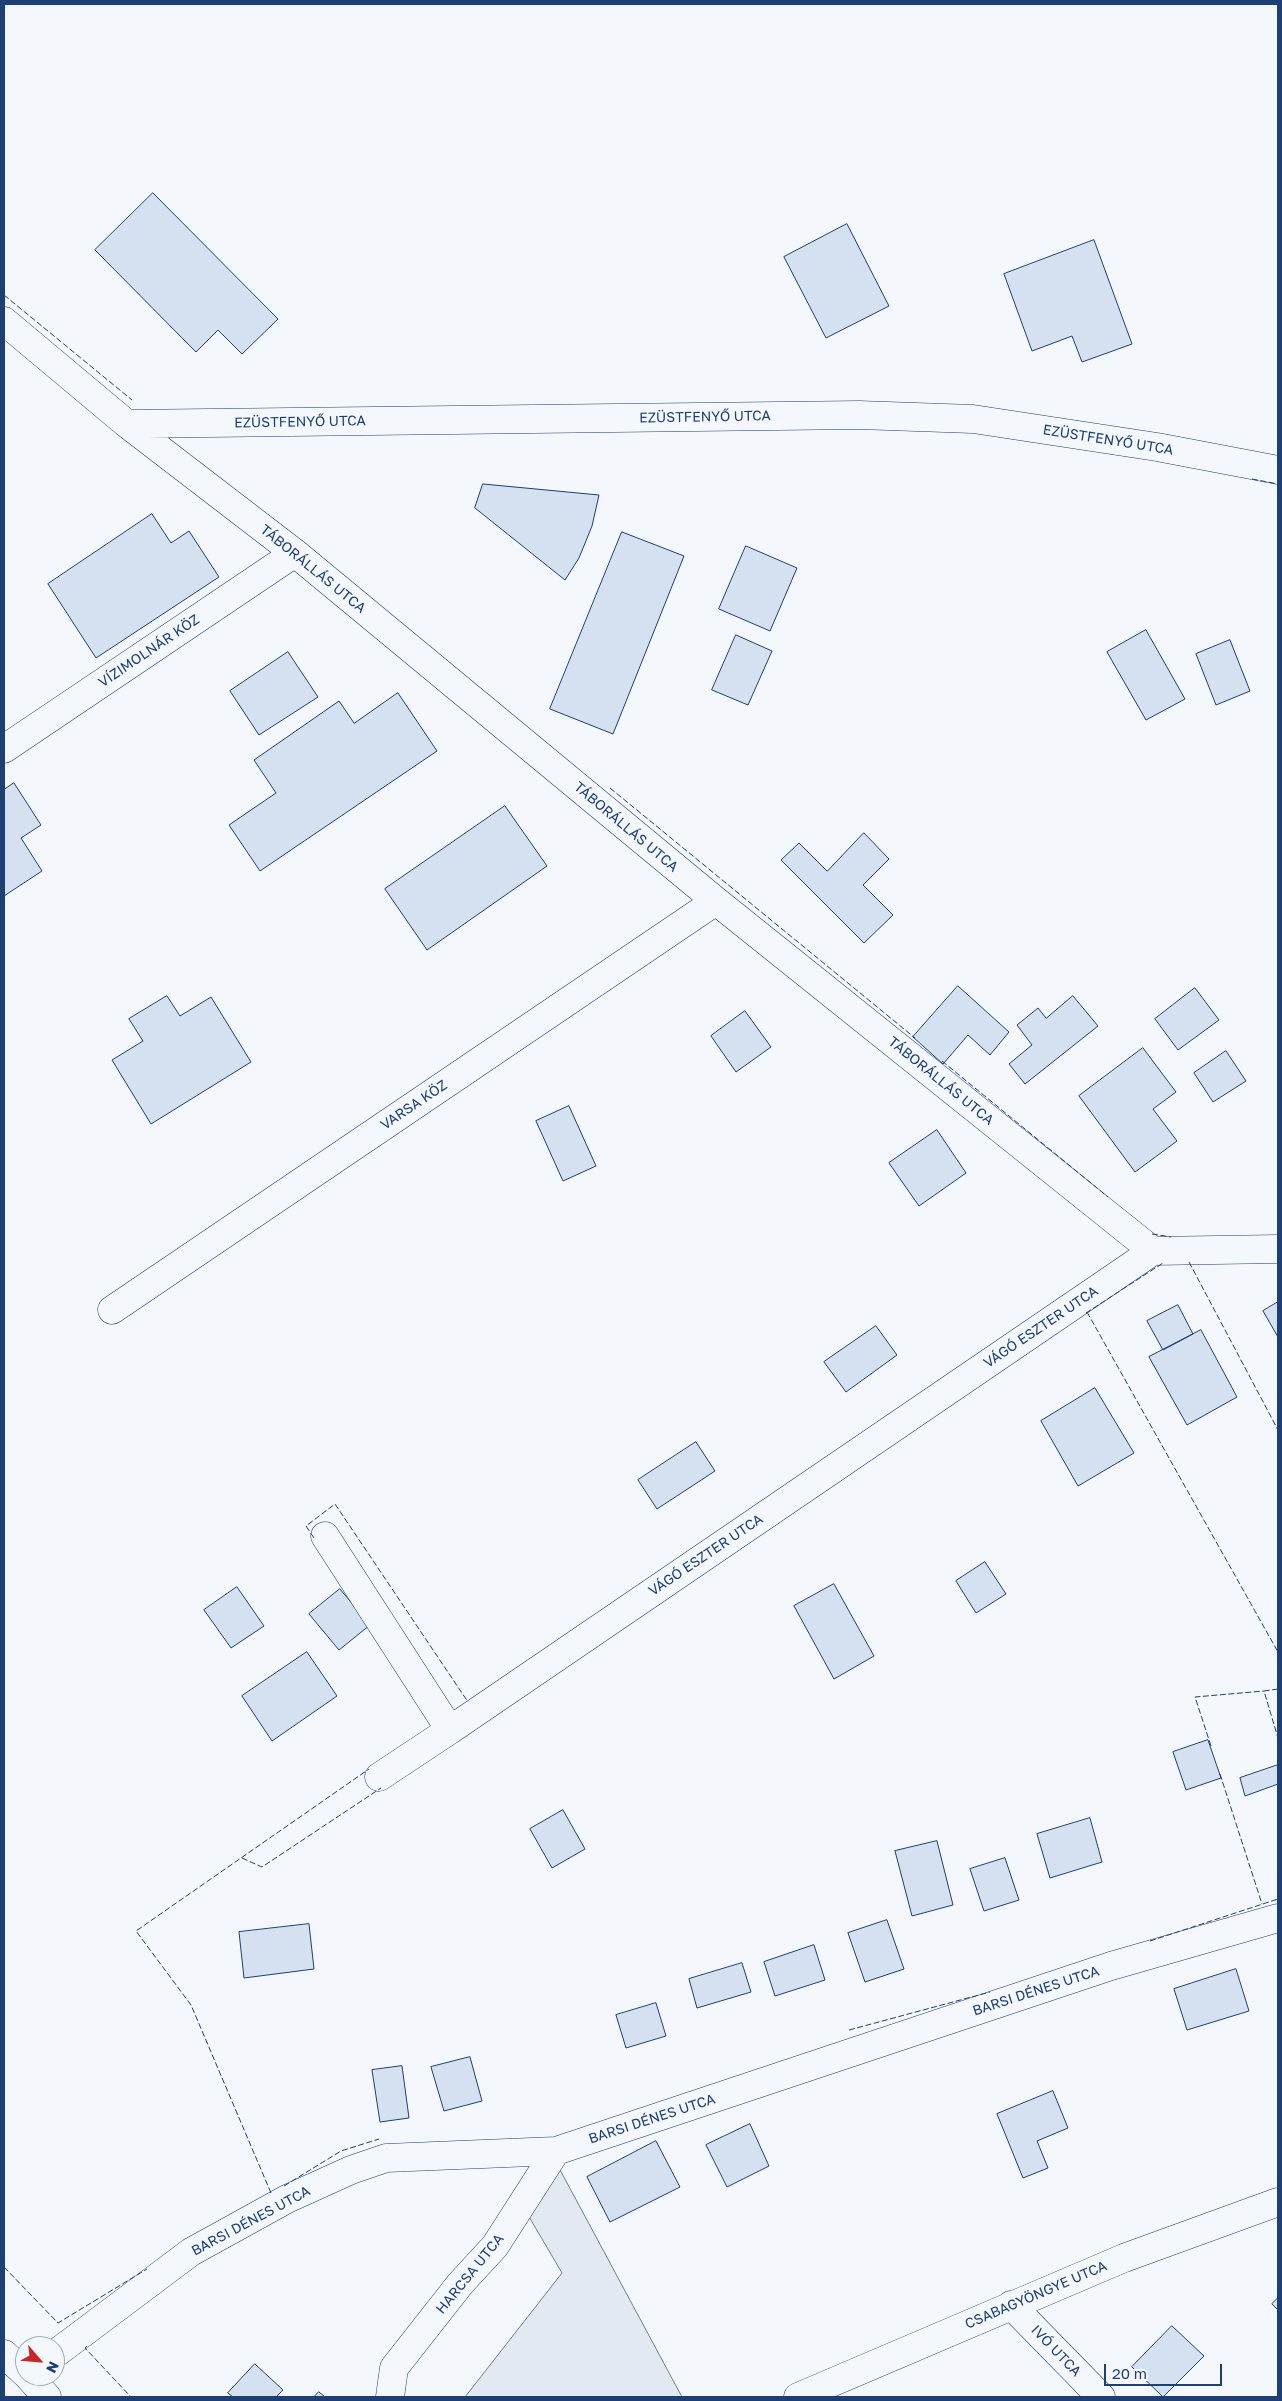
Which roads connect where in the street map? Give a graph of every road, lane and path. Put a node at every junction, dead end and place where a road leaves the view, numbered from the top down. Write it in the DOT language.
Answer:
graph roads {
  1 [pos="4,321"];
  2 [pos="127,424"];
  3 [pos="1278,470"];
  4 [pos="295,553"];
  5 [pos="4,749"];
  6 [pos="716,901"];
  7 [pos="1278,1249"];
  8 [pos="1153,1251"];
  9 [pos="112,1310"];
  10 [pos="325,1536"];
  11 [pos="450,1730"];
  12 [pos="379,1776"];
  13 [pos="1278,1918"];
  14 [pos="556,2151"];
  15 [pos="1278,2202"];
  16 [pos="1011,2305"];
  17 [pos="65,2346"];
  18 [pos="4,2354"];
  19 [pos="15,2364"];
  20 [pos="37,2386"];
  21 [pos="46,2397"];
  22 [pos="390,2397"];
  23 [pos="798,2397"];
  24 [pos="1101,2397"];
  1 -- 2 [label="street, TÁBORÁLLÁS UTCA"];
  2 -- 3 [label="street, EZÜSTFENYŐ UTCA"];
  2 -- 4 [label="street, TÁBORÁLLÁS UTCA"];
  4 -- 5 [label="street, VÍZIMOLNÁR KÖZ"];
  4 -- 6 [label="street, TÁBORÁLLÁS UTCA"];
  6 -- 8 [label="street, TÁBORÁLLÁS UTCA"];
  6 -- 9 [label="street, VARSA KÖZ"];
  7 -- 8 [label="street"];
  8 -- 11 [label="street, VÁGÓ ESZTER UTCA"];
  10 -- 11 [label="street"];
  11 -- 12 [label="street, VÁGÓ ESZTER UTCA"];
  13 -- 14 [label="street, BARSI DÉNES UTCA"];
  14 -- 17 [label="street, BARSI DÉNES UTCA"];
  14 -- 22 [label="street, HARCSA UTCA"];
  15 -- 16 [label="street, CSABAGYÖNGYE UTCA"];
  16 -- 23 [label="street, CSABAGYÖNGYE UTCA"];
  16 -- 24 [label="street, IVÓ UTCA"];
  18 -- 19 [label="street"];
  20 -- 21 [label="street"];
}
